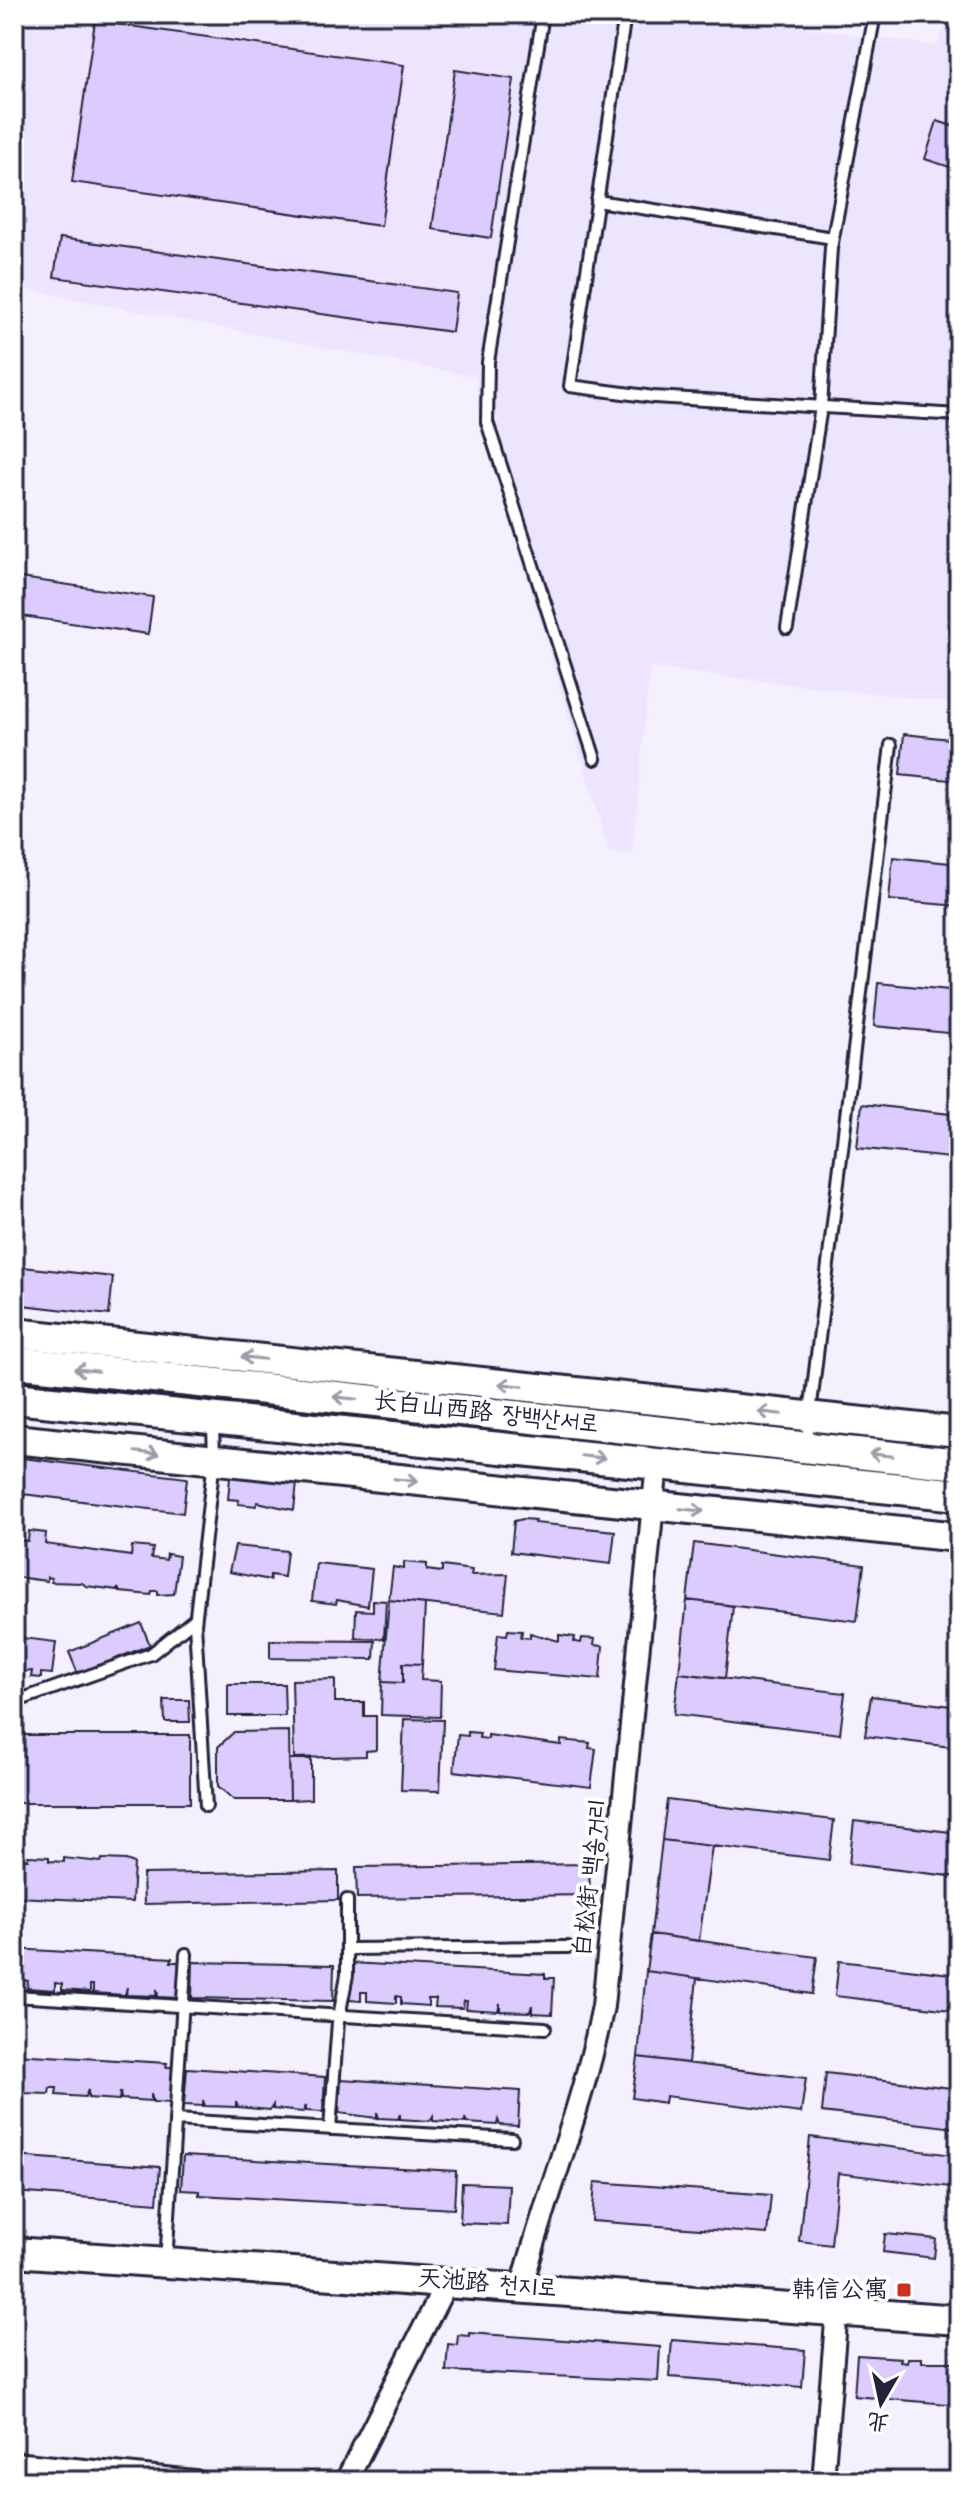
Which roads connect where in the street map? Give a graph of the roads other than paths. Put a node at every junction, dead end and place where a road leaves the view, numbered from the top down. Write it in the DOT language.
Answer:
graph roads {
  1 [pos="543,14"];
  2 [pos="625,14"];
  3 [pos="875,14"];
  4 [pos="597,201"];
  5 [pos="833,238"];
  6 [pos="821,407"];
  7 [pos="959,415"];
  8 [pos="787,628"];
  9 [pos="891,745"];
  10 [pos="595,759"];
  11 [pos="14,1333"];
  12 [pos="14,1362"];
  13 [pos="14,1398"];
  14 [pos="213,1417"];
  15 [pos="810,1417"];
  16 [pos="959,1432"];
  17 [pos="14,1439"];
  18 [pos="806,1448"];
  19 [pos="214,1460"];
  20 [pos="657,1464"];
  21 [pos="959,1464"];
  22 [pos="959,1495"];
  23 [pos="654,1506"];
  24 [pos="959,1537"];
  25 [pos="195,1619"];
  26 [pos="14,1702"];
  27 [pos="206,1806"];
  28 [pos="347,1900"];
  29 [pos="568,1947"];
  30 [pos="347,1949"];
  31 [pos="186,1954"];
  32 [pos="14,1996"];
  33 [pos="183,2006"];
  34 [pos="339,2016"];
  35 [pos="545,2028"];
  36 [pos="175,2120"];
  37 [pos="330,2129"];
  38 [pos="512,2139"];
  39 [pos="14,2252"];
  40 [pos="166,2264"];
  41 [pos="447,2282"];
  42 [pos="522,2286"];
  43 [pos="837,2310"];
  44 [pos="959,2320"];
  45 [pos="14,2463"];
  46 [pos="195,2481"];
  47 [pos="346,2481"];
  48 [pos="823,2481"];
  1 -- 10 [label="lane"];
  2 -- 4 [label="lane"];
  3 -- 5 [label="lane"];
  4 -- 5 [label="lane"];
  4 -- 6 [label="lane"];
  5 -- 6 [label="lane"];
  6 -- 7 [label="lane"];
  6 -- 8 [label="lane"];
  9 -- 15 [label="lane"];
  15 -- 11 [label="street, 长白山西路 장백산서로, one-way"];
  18 -- 12 [label="main road, 长白山西路 장백산서로, one-way"];
  13 -- 14 [label="main road, 长白山西路 장백산서로"];
  14 -- 19 [label="lane"];
  14 -- 20 [label="main road, 长白山西路 장백산서로, one-way"];
  15 -- 16 [label="street, 长白山西路 장백산서로"];
  15 -- 18 [label="lane"];
  17 -- 19 [label="street, one-way"];
  21 -- 18 [label="main road, 长白山西路 장백산서로, one-way"];
  19 -- 23 [label="street, one-way"];
  19 -- 25 [label="lane"];
  20 -- 22 [label="main road, 长白山西路 장백산서로"];
  20 -- 23 [label="street, 白松街 백송거리"];
  23 -- 24 [label="street, one-way"];
  23 -- 42 [label="street, 白松街 백송거리"];
  25 -- 26 [label="lane"];
  25 -- 27 [label="lane"];
  28 -- 30 [label="lane"];
  29 -- 30 [label="lane"];
  30 -- 34 [label="lane"];
  31 -- 33 [label="lane"];
  32 -- 33 [label="lane"];
  33 -- 34 [label="lane"];
  33 -- 36 [label="lane"];
  34 -- 35 [label="lane"];
  34 -- 37 [label="lane"];
  36 -- 37 [label="lane"];
  36 -- 40 [label="lane"];
  37 -- 38 [label="lane"];
  39 -- 40 [label="street, 天池路 천지로"];
  40 -- 41 [label="street, 天池路 천지로"];
  41 -- 42 [label="street, 天池路 천지로"];
  41 -- 47 [label="street"];
  42 -- 43 [label="street, 天池路 천지로"];
  43 -- 44 [label="street, 天池路 천지로"];
  43 -- 48 [label="street"];
  45 -- 46 [label="street"];
}
